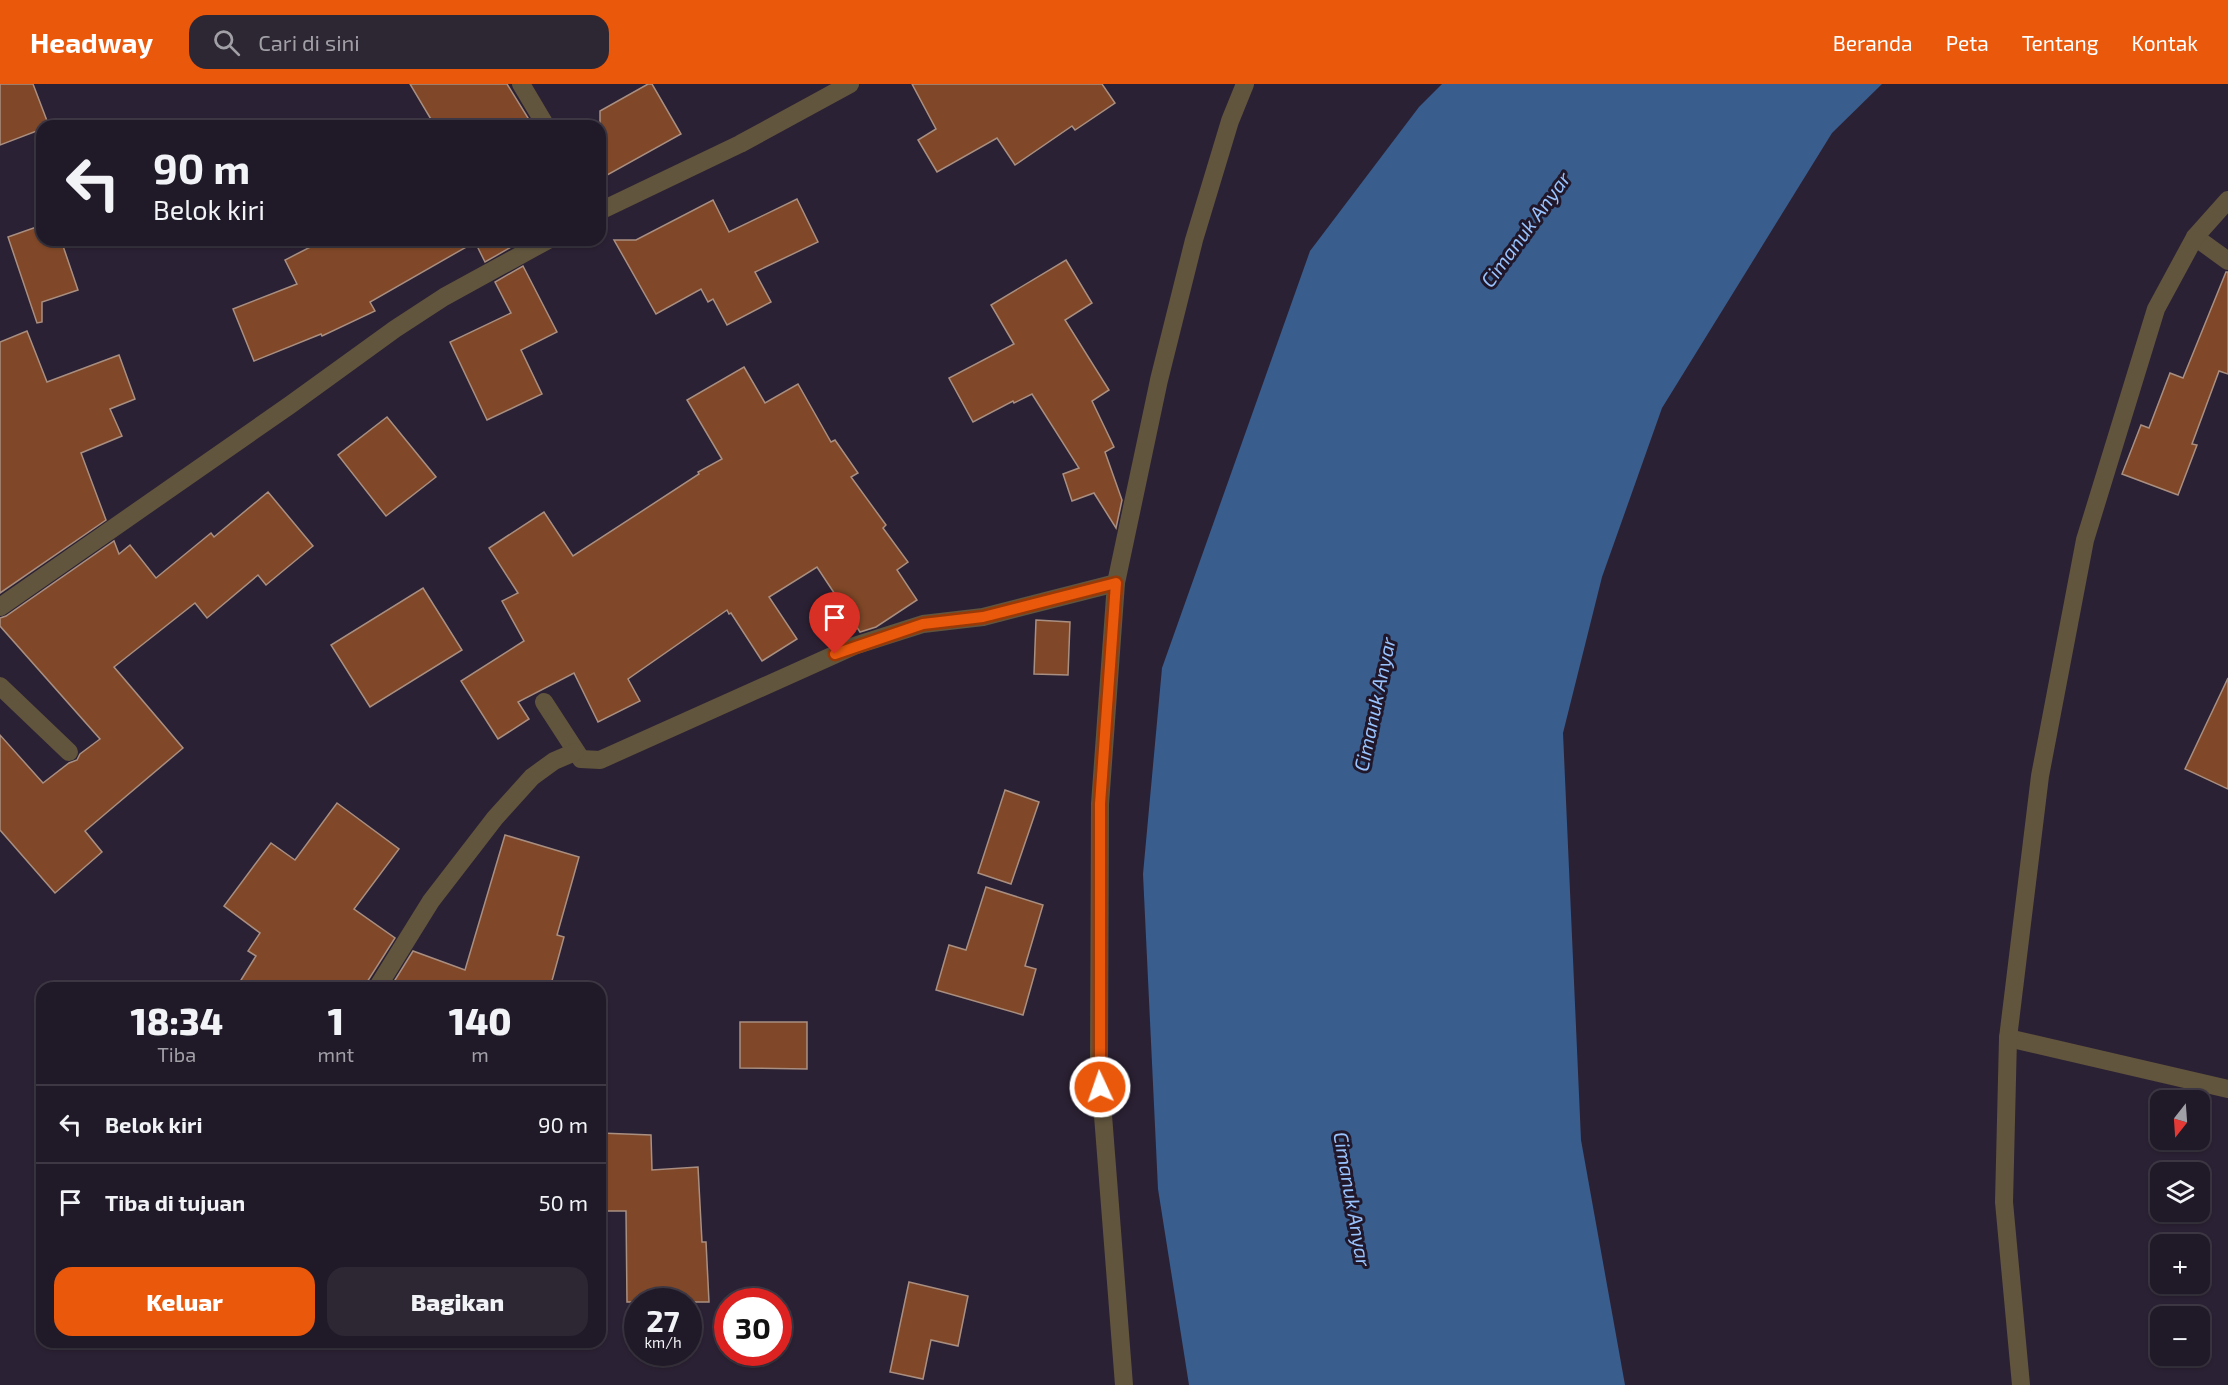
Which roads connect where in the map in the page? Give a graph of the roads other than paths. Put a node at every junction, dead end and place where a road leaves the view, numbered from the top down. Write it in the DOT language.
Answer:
graph roads {
  1 [pos="521,84"];
  2 [pos="850,84"];
  3 [pos="1245,84"];
  4 [pos="542,120"];
  5 [pos="2228,200"];
  6 [pos="606,208"];
  7 [pos="2195,237"];
  8 [pos="537,246"];
  9 [pos="2228,261"];
  10 [pos="1116,583"];
  11 [pos="0,608"];
  12 [pos="0,686"];
  13 [pos="544,702"];
  14 [pos="69,752"];
  15 [pos="575,752"];
  16 [pos="381,982"];
  17 [pos="2008,1038"];
  18 [pos="2228,1089"];
  19 [pos="1124,1385"];
  20 [pos="2021,1385"];
  1 -- 4 [label="street"];
  2 -- 6 [label="street"];
  3 -- 10 [label="street"];
  5 -- 7 [label="street"];
  7 -- 9 [label="street"];
  7 -- 17 [label="street"];
  8 -- 11 [label="street"];
  10 -- 15 [label="street"];
  10 -- 19 [label="street"];
  12 -- 14 [label="street"];
  13 -- 15 [label="street"];
  15 -- 16 [label="street"];
  17 -- 18 [label="street"];
  17 -- 20 [label="street"];
}
